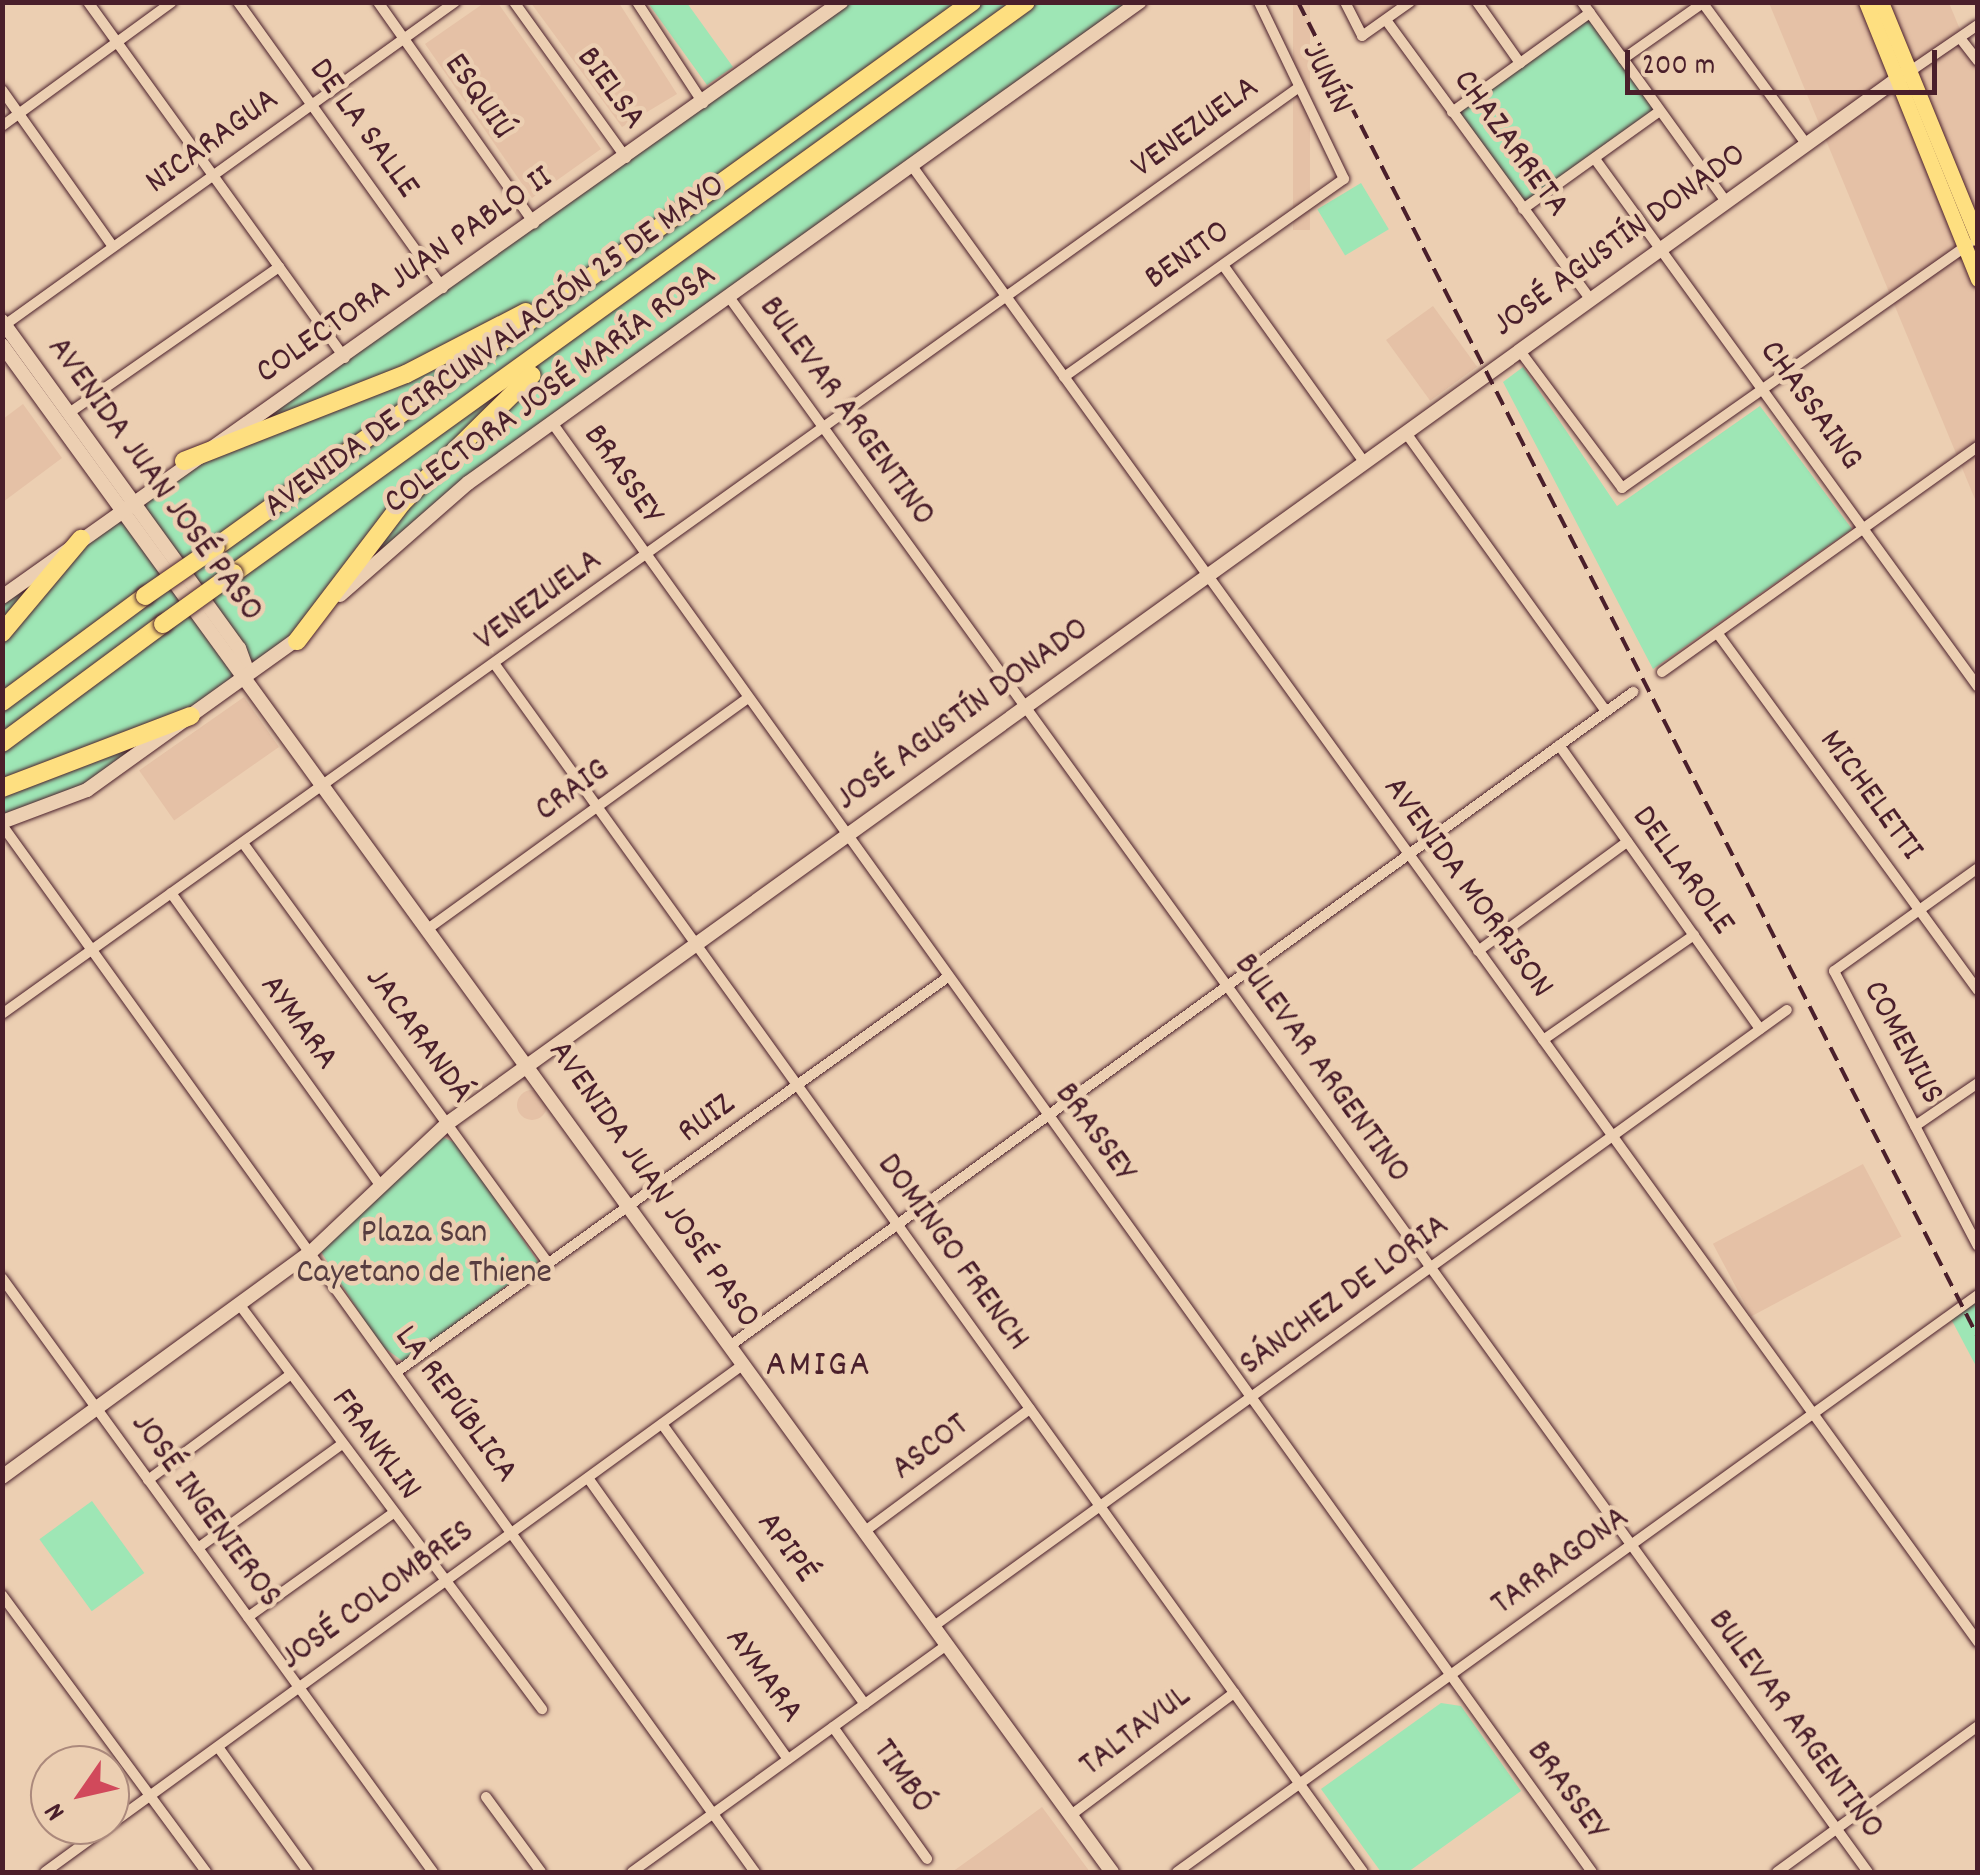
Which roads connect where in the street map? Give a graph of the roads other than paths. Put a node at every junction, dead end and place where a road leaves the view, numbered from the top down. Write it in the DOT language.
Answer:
graph roads {
  1 [pos="88,2"];
  2 [pos="172,2"];
  3 [pos="238,2"];
  4 [pos="378,2"];
  5 [pos="455,2"];
  6 [pos="514,2"];
  7 [pos="637,2"];
  8 [pos="841,2"];
  9 [pos="972,2"];
  10 [pos="1026,2"];
  11 [pos="1139,2"];
  12 [pos="1259,2"];
  13 [pos="1345,2"];
  14 [pos="1410,2"];
  15 [pos="1478,2"];
  16 [pos="1582,2"];
  17 [pos="1866,2"];
  18 [pos="1881,2"];
  19 [pos="1703,3"];
  20 [pos="1590,14"];
  21 [pos="1386,20"];
  22 [pos="1978,25"];
  23 [pos="1960,38"];
  24 [pos="404,39"];
  25 [pos="117,43"];
  26 [pos="1623,59"];
  27 [pos="1978,61"];
  28 [pos="1520,63"];
  29 [pos="1903,75"];
  30 [pos="1299,86"];
  31 [pos="2,90"];
  32 [pos="704,103"];
  33 [pos="312,105"];
  34 [pos="1660,111"];
  35 [pos="1452,112"];
  36 [pos="19,114"];
  37 [pos="2,126"];
  38 [pos="1805,142"];
  39 [pos="627,158"];
  40 [pos="1595,159"];
  41 [pos="912,166"];
  42 [pos="213,176"];
  43 [pos="1344,179"];
  44 [pos="1725,200"];
  45 [pos="1522,209"];
  46 [pos="534,223"];
  47 [pos="1974,240"];
  48 [pos="113,248"];
  49 [pos="1662,248"];
  50 [pos="613,262"];
  51 [pos="1222,265"];
  52 [pos="278,267"];
  53 [pos="1978,278"];
  54 [pos="443,288"];
  55 [pos="729,297"];
  56 [pos="1008,298"];
  57 [pos="1590,299"];
  58 [pos="4,324"];
  59 [pos="584,327"];
  60 [pos="2,345"];
  61 [pos="1520,351"];
  62 [pos="346,358"];
  63 [pos="8,362"];
  64 [pos="1064,377"];
  65 [pos="1764,389"];
  66 [pos="69,412"];
  67 [pos="552,424"];
  68 [pos="824,428"];
  69 [pos="1406,433"];
  70 [pos="1978,446"];
  71 [pos="184,461"];
  72 [pos="1364,463"];
  73 [pos="126,503"];
  74 [pos="1865,529"];
  75 [pos="81,539"];
  76 [pos="646,556"];
  77 [pos="1208,576"];
  78 [pos="2,597"];
  79 [pos="2,633"];
  80 [pos="1718,634"];
  81 [pos="296,641"];
  82 [pos="496,666"];
  83 [pos="1662,672"];
  84 [pos="250,679"];
  85 [pos="1978,688"];
  86 [pos="1633,692"];
  87 [pos="748,698"];
  88 [pos="2,702"];
  89 [pos="1026,707"];
  90 [pos="1606,711"];
  91 [pos="191,716"];
  92 [pos="2,743"];
  93 [pos="1559,745"];
  94 [pos="325,784"];
  95 [pos="2,788"];
  96 [pos="598,807"];
  97 [pos="2,824"];
  98 [pos="846,836"];
  99 [pos="1628,842"];
  100 [pos="242,843"];
  101 [pos="1409,855"];
  102 [pos="1978,868"];
  103 [pos="171,893"];
  104 [pos="1918,910"];
  105 [pos="429,928"];
  106 [pos="1694,935"];
  107 [pos="695,945"];
  108 [pos="92,950"];
  109 [pos="1478,951"];
  110 [pos="948,977"];
  111 [pos="1228,988"];
  112 [pos="1978,990"];
  113 [pos="1787,1010"];
  114 [pos="2,1014"];
  115 [pos="1760,1030"];
  116 [pos="1543,1040"];
  117 [pos="531,1063"];
  118 [pos="1978,1082"];
  119 [pos="799,1086"];
  120 [pos="1050,1118"];
  121 [pos="448,1123"];
  122 [pos="1915,1126"];
  123 [pos="1612,1137"];
  124 [pos="379,1184"];
  125 [pos="632,1206"];
  126 [pos="899,1226"];
  127 [pos="1978,1246"];
  128 [pos="311,1252"];
  129 [pos="548,1263"];
  130 [pos="1431,1268"];
  131 [pos="2,1278"];
  132 [pos="1978,1295"];
  133 [pos="239,1304"];
  134 [pos="731,1345"];
  135 [pos="744,1364"];
  136 [pos="398,1371"];
  137 [pos="290,1375"];
  138 [pos="1250,1398"];
  139 [pos="96,1408"];
  140 [pos="1030,1408"];
  141 [pos="1813,1414"];
  142 [pos="662,1424"];
  143 [pos="341,1445"];
  144 [pos="2,1477"];
  145 [pos="588,1478"];
  146 [pos="148,1480"];
  147 [pos="1100,1506"];
  148 [pos="392,1514"];
  149 [pos="865,1532"];
  150 [pos="512,1533"];
  151 [pos="1632,1545"];
  152 [pos="198,1548"];
  153 [pos="442,1584"];
  154 [pos="2,1595"];
  155 [pos="248,1617"];
  156 [pos="934,1626"];
  157 [pos="1978,1642"];
  158 [pos="947,1645"];
  159 [pos="1449,1676"];
  160 [pos="299,1688"];
  161 [pos="1234,1693"];
  162 [pos="865,1704"];
  163 [pos="542,1709"];
  164 [pos="1978,1726"];
  165 [pos="834,1727"];
  166 [pos="218,1747"];
  167 [pos="788,1760"];
  168 [pos="1300,1785"];
  169 [pos="151,1795"];
  170 [pos="486,1797"];
  171 [pos="713,1814"];
  172 [pos="1071,1815"];
  173 [pos="1837,1829"];
  174 [pos="926,1858"];
  175 [pos="45,1872"];
  176 [pos="206,1872"];
  177 [pos="308,1872"];
  178 [pos="432,1872"];
  179 [pos="541,1872"];
  180 [pos="632,1872"];
  181 [pos="755,1872"];
  182 [pos="1112,1872"];
  183 [pos="1178,1872"];
  184 [pos="1363,1872"];
  185 [pos="1592,1872"];
  186 [pos="1777,1872"];
  187 [pos="1868,1872"];
  1 -- 25 [label="street"];
  2 -- 25 [label="street"];
  3 -- 33 [label="street, DE LA SALLE"];
  4 -- 24 [label="street, ESQUIÚ"];
  5 -- 24 [label="street, NICARAGUA"];
  6 -- 39 [label="street, BIELSA"];
  7 -- 32 [label="street"];
  8 -- 32 [label="main road, COLECTORA JUAN PABLO II"];
  9 -- 50 [label="highway, AVENIDA DE CIRCUNVALACIÓN 25 DE MAYO"];
  10 -- 59 [label="highway, AVENIDA DE CIRCUNVALACIÓN 25 DE MAYO"];
  11 -- 41 [label="main road, COLECTORA JOSÉ MARÍA ROSA"];
  12 -- 30 [label="street, JUNÍN"];
  13 -- 21 [label="street"];
  14 -- 21 [label="street"];
  15 -- 28 [label="street"];
  16 -- 20 [label="street"];
  17 -- 29 [label="main road"];
  18 -- 29 [label="main road"];
  19 -- 26 [label="street"];
  19 -- 38 [label="street"];
  20 -- 26 [label="street"];
  20 -- 28 [label="street"];
  21 -- 35 [label="street, CHAZARRETA"];
  22 -- 23 [label="street, JOSÉ AGUSTÍN DONADO"];
  23 -- 27 [label="street"];
  23 -- 29 [label="street, JOSÉ AGUSTÍN DONADO"];
  24 -- 33 [label="street, NICARAGUA"];
  24 -- 46 [label="street, ESQUIÚ"];
  25 -- 36 [label="street"];
  25 -- 42 [label="street"];
  26 -- 34 [label="street"];
  28 -- 35 [label="street"];
  29 -- 38 [label="main road, JOSÉ AGUSTÍN DONADO"];
  29 -- 47 [label="main road"];
  30 -- 43 [label="street, JUNÍN"];
  30 -- 56 [label="street, VENEZUELA"];
  31 -- 36 [label="street"];
  32 -- 39 [label="main road, COLECTORA JUAN PABLO II"];
  33 -- 42 [label="street, NICARAGUA"];
  33 -- 54 [label="street, DE LA SALLE"];
  34 -- 40 [label="street"];
  34 -- 44 [label="street"];
  35 -- 45 [label="street, CHAZARRETA"];
  36 -- 37 [label="street"];
  36 -- 48 [label="street"];
  38 -- 44 [label="main road, JOSÉ AGUSTÍN DONADO"];
  39 -- 46 [label="main road, COLECTORA JUAN PABLO II"];
  40 -- 45 [label="street"];
  40 -- 49 [label="street, CHASSAING"];
  41 -- 55 [label="main road, COLECTORA JOSÉ MARÍA ROSA"];
  41 -- 56 [label="street, AVENIDA MORRISON"];
  42 -- 48 [label="street, NICARAGUA"];
  42 -- 52 [label="street"];
  43 -- 51 [label="street, BENITO"];
  44 -- 49 [label="main road, JOSÉ AGUSTÍN DONADO"];
  45 -- 57 [label="street, CHAZARRETA"];
  46 -- 54 [label="main road, COLECTORA JUAN PABLO II"];
  47 -- 53 [label="main road"];
  47 -- 65 [label="street"];
  48 -- 58 [label="street, NICARAGUA"];
  49 -- 57 [label="main road, JOSÉ AGUSTÍN DONADO"];
  49 -- 65 [label="street, CHASSAING"];
  50 -- 71 [label="highway"];
  50 -- 88 [label="highway, AVENIDA DE CIRCUNVALACIÓN 25 DE MAYO, bridge"];
  51 -- 64 [label="street, BENITO"];
  51 -- 72 [label="street"];
  52 -- 62 [label="street"];
  52 -- 66 [label="street"];
  54 -- 62 [label="main road, COLECTORA JUAN PABLO II"];
  55 -- 67 [label="main road, COLECTORA JOSÉ MARÍA ROSA"];
  55 -- 68 [label="street, BULEVAR ARGENTINO"];
  56 -- 64 [label="street, AVENIDA MORRISON"];
  56 -- 68 [label="street, VENEZUELA"];
  57 -- 61 [label="main road, JOSÉ AGUSTÍN DONADO"];
  58 -- 66 [label="main road, AVENIDA JUAN JOSÉ PASO"];
  59 -- 81 [label="highway"];
  59 -- 92 [label="highway, AVENIDA DE CIRCUNVALACIÓN 25 DE MAYO, bridge"];
  60 -- 63 [label="main road, AVENIDA JUAN JOSÉ PASO"];
  61 -- 65 [label="street"];
  61 -- 69 [label="main road, JOSÉ AGUSTÍN DONADO"];
  62 -- 71 [label="main road, COLECTORA JUAN PABLO II"];
  63 -- 73 [label="main road, AVENIDA JUAN JOSÉ PASO"];
  64 -- 77 [label="street, AVENIDA MORRISON"];
  65 -- 74 [label="street, CHASSAING"];
  66 -- 73 [label="main road, AVENIDA JUAN JOSÉ PASO"];
  67 -- 76 [label="street, BRASSEY"];
  67 -- 81 [label="main road, COLECTORA JOSÉ MARÍA ROSA"];
  68 -- 76 [label="street, VENEZUELA"];
  68 -- 89 [label="street, BULEVAR ARGENTINO"];
  69 -- 72 [label="main road, JOSÉ AGUSTÍN DONADO"];
  69 -- 90 [label="street"];
  70 -- 74 [label="street"];
  71 -- 73 [label="main road, COLECTORA JUAN PABLO II"];
  72 -- 77 [label="main road, JOSÉ AGUSTÍN DONADO"];
  73 -- 75 [label="main road, COLECTORA JUAN PABLO II"];
  73 -- 84 [label="main road, AVENIDA JUAN JOSÉ PASO"];
  74 -- 80 [label="street"];
  74 -- 85 [label="street, CHASSAING"];
  75 -- 78 [label="main road, COLECTORA JUAN PABLO II"];
  75 -- 79 [label="highway"];
  76 -- 82 [label="street, VENEZUELA"];
  76 -- 87 [label="street, BRASSEY"];
  77 -- 89 [label="main road, JOSÉ AGUSTÍN DONADO"];
  77 -- 101 [label="street, AVENIDA MORRISON"];
  80 -- 83 [label="street"];
  80 -- 104 [label="street, MICHELETTI"];
  81 -- 84 [label="main road, COLECTORA JOSÉ MARÍA ROSA"];
  82 -- 94 [label="street, VENEZUELA"];
  82 -- 96 [label="street, DOMINGO FRENCH"];
  84 -- 91 [label="main road, COLECTORA JOSÉ MARÍA ROSA"];
  84 -- 94 [label="main road, AVENIDA JUAN JOSÉ PASO"];
  86 -- 90 [label="street"];
  87 -- 96 [label="street, CRAIG"];
  87 -- 98 [label="street, BRASSEY"];
  89 -- 98 [label="main road, JOSÉ AGUSTÍN DONADO"];
  89 -- 111 [label="street, BULEVAR ARGENTINO"];
  90 -- 93 [label="street"];
  91 -- 95 [label="highway"];
  91 -- 97 [label="main road, COLECTORA JOSÉ MARÍA ROSA"];
  93 -- 99 [label="street, DELLAROLE"];
  93 -- 101 [label="street"];
  94 -- 100 [label="street, VENEZUELA"];
  94 -- 105 [label="main road, AVENIDA JUAN JOSÉ PASO"];
  96 -- 105 [label="street, CRAIG"];
  96 -- 107 [label="street, DOMINGO FRENCH"];
  97 -- 108 [label="street, LA REPÚBLICA"];
  98 -- 107 [label="main road, JOSÉ AGUSTÍN DONADO"];
  98 -- 110 [label="street, BRASSEY"];
  99 -- 106 [label="street, DELLAROLE"];
  99 -- 109 [label="street"];
  100 -- 103 [label="street, VENEZUELA"];
  100 -- 121 [label="street, JACARANDÁ"];
  101 -- 109 [label="street, AVENIDA MORRISON"];
  101 -- 111 [label="street"];
  102 -- 104 [label="street"];
  103 -- 108 [label="street, VENEZUELA"];
  103 -- 124 [label="street, AYMARA"];
  104 -- 112 [label="street, MICHELETTI"];
  104 -- 122 [label="street, COMENIUS"];
  105 -- 117 [label="main road, AVENIDA JUAN JOSÉ PASO"];
  106 -- 115 [label="street, DELLAROLE"];
  106 -- 116 [label="street"];
  107 -- 117 [label="main road, JOSÉ AGUSTÍN DONADO"];
  107 -- 119 [label="street, DOMINGO FRENCH"];
  108 -- 114 [label="street, VENEZUELA"];
  108 -- 128 [label="street, LA REPÚBLICA"];
  109 -- 116 [label="street, AVENIDA MORRISON"];
  110 -- 119 [label="street, RUIZ"];
  110 -- 120 [label="street, BRASSEY"];
  111 -- 120 [label="street"];
  111 -- 130 [label="street, BULEVAR ARGENTINO"];
  113 -- 115 [label="street, SÁNCHEZ DE LORIA"];
  115 -- 123 [label="street, SÁNCHEZ DE LORIA"];
  116 -- 123 [label="street, AVENIDA MORRISON"];
  117 -- 121 [label="main road, JOSÉ AGUSTÍN DONADO"];
  117 -- 125 [label="main road, AVENIDA JUAN JOSÉ PASO"];
  118 -- 122 [label="street"];
  119 -- 125 [label="street, RUIZ"];
  119 -- 126 [label="street, DOMINGO FRENCH"];
  120 -- 126 [label="street"];
  120 -- 138 [label="street, BRASSEY"];
  121 -- 124 [label="main road, JOSÉ AGUSTÍN DONADO"];
  121 -- 129 [label="street, JACARANDÁ"];
  122 -- 127 [label="street, COMENIUS"];
  123 -- 130 [label="street, SÁNCHEZ DE LORIA"];
  123 -- 141 [label="street, AVENIDA MORRISON"];
  124 -- 128 [label="main road, JOSÉ AGUSTÍN DONADO"];
  125 -- 129 [label="street, RUIZ"];
  125 -- 134 [label="main road, AVENIDA JUAN JOSÉ PASO"];
  126 -- 134 [label="street"];
  126 -- 140 [label="street, DOMINGO FRENCH"];
  128 -- 133 [label="main road, JOSÉ AGUSTÍN DONADO"];
  128 -- 136 [label="street, LA REPÚBLICA"];
  129 -- 136 [label="street, RUIZ"];
  130 -- 138 [label="street, SÁNCHEZ DE LORIA"];
  130 -- 151 [label="street, BULEVAR ARGENTINO"];
  131 -- 139 [label="street, JOSÉ INGENIEROS"];
  132 -- 141 [label="street, TARRAGONA"];
  133 -- 137 [label="street, FRANKLIN"];
  133 -- 139 [label="main road, JOSÉ AGUSTÍN DONADO"];
  134 -- 135 [label="main road, AVENIDA JUAN JOSÉ PASO"];
  135 -- 142 [label="street, JOSÉ COLOMBRES"];
  135 -- 149 [label="main road, AVENIDA JUAN JOSÉ PASO"];
  136 -- 150 [label="street, LA REPÚBLICA"];
  137 -- 143 [label="street, FRANKLIN"];
  137 -- 146 [label="street"];
  138 -- 147 [label="street, SÁNCHEZ DE LORIA"];
  138 -- 159 [label="street, BRASSEY"];
  139 -- 144 [label="main road, JOSÉ AGUSTÍN DONADO"];
  139 -- 146 [label="street, JOSÉ INGENIEROS"];
  140 -- 147 [label="street, DOMINGO FRENCH"];
  140 -- 149 [label="street, ASCOT"];
  141 -- 151 [label="street, TARRAGONA"];
  141 -- 157 [label="street, AVENIDA MORRISON"];
  142 -- 145 [label="street, JOSÉ COLOMBRES"];
  142 -- 162 [label="street, APIPÉ"];
  143 -- 148 [label="street, FRANKLIN"];
  143 -- 152 [label="street"];
  145 -- 150 [label="street, JOSÉ COLOMBRES"];
  145 -- 167 [label="street, AYMARA"];
  146 -- 152 [label="street, JOSÉ INGENIEROS"];
  147 -- 156 [label="street, SÁNCHEZ DE LORIA"];
  147 -- 161 [label="street, DOMINGO FRENCH"];
  148 -- 153 [label="street, FRANKLIN"];
  148 -- 155 [label="street"];
  149 -- 156 [label="main road, AVENIDA JUAN JOSÉ PASO"];
  150 -- 153 [label="street, JOSÉ COLOMBRES"];
  150 -- 171 [label="street, LA REPÚBLICA"];
  151 -- 159 [label="street, TARRAGONA"];
  151 -- 173 [label="street, BULEVAR ARGENTINO"];
  152 -- 155 [label="street, JOSÉ INGENIEROS"];
  153 -- 160 [label="street, JOSÉ COLOMBRES"];
  153 -- 163 [label="street, FRANKLIN"];
  154 -- 169 [label="street"];
  155 -- 160 [label="street, JOSÉ INGENIEROS"];
  156 -- 158 [label="main road, AVENIDA JUAN JOSÉ PASO"];
  158 -- 162 [label="street"];
  158 -- 172 [label="main road, AVENIDA JUAN JOSÉ PASO"];
  159 -- 168 [label="street, TARRAGONA"];
  159 -- 185 [label="street, BRASSEY"];
  160 -- 166 [label="street, JOSÉ COLOMBRES"];
  160 -- 178 [label="street, JOSÉ INGENIEROS"];
  161 -- 168 [label="street, DOMINGO FRENCH"];
  161 -- 172 [label="street, TALTAVUL"];
  162 -- 165 [label="street"];
  164 -- 173 [label="street"];
  165 -- 167 [label="street"];
  165 -- 174 [label="street, TIMBÓ"];
  166 -- 169 [label="street, JOSÉ COLOMBRES"];
  166 -- 177 [label="street"];
  167 -- 171 [label="street"];
  168 -- 183 [label="street, TARRAGONA"];
  168 -- 184 [label="street, DOMINGO FRENCH"];
  169 -- 175 [label="street, JOSÉ COLOMBRES"];
  169 -- 176 [label="street"];
  170 -- 179 [label="street"];
  171 -- 180 [label="street"];
  171 -- 181 [label="street, LA REPÚBLICA"];
  172 -- 182 [label="main road, AVENIDA JUAN JOSÉ PASO"];
  173 -- 186 [label="street"];
  173 -- 187 [label="street, BULEVAR ARGENTINO"];
}
